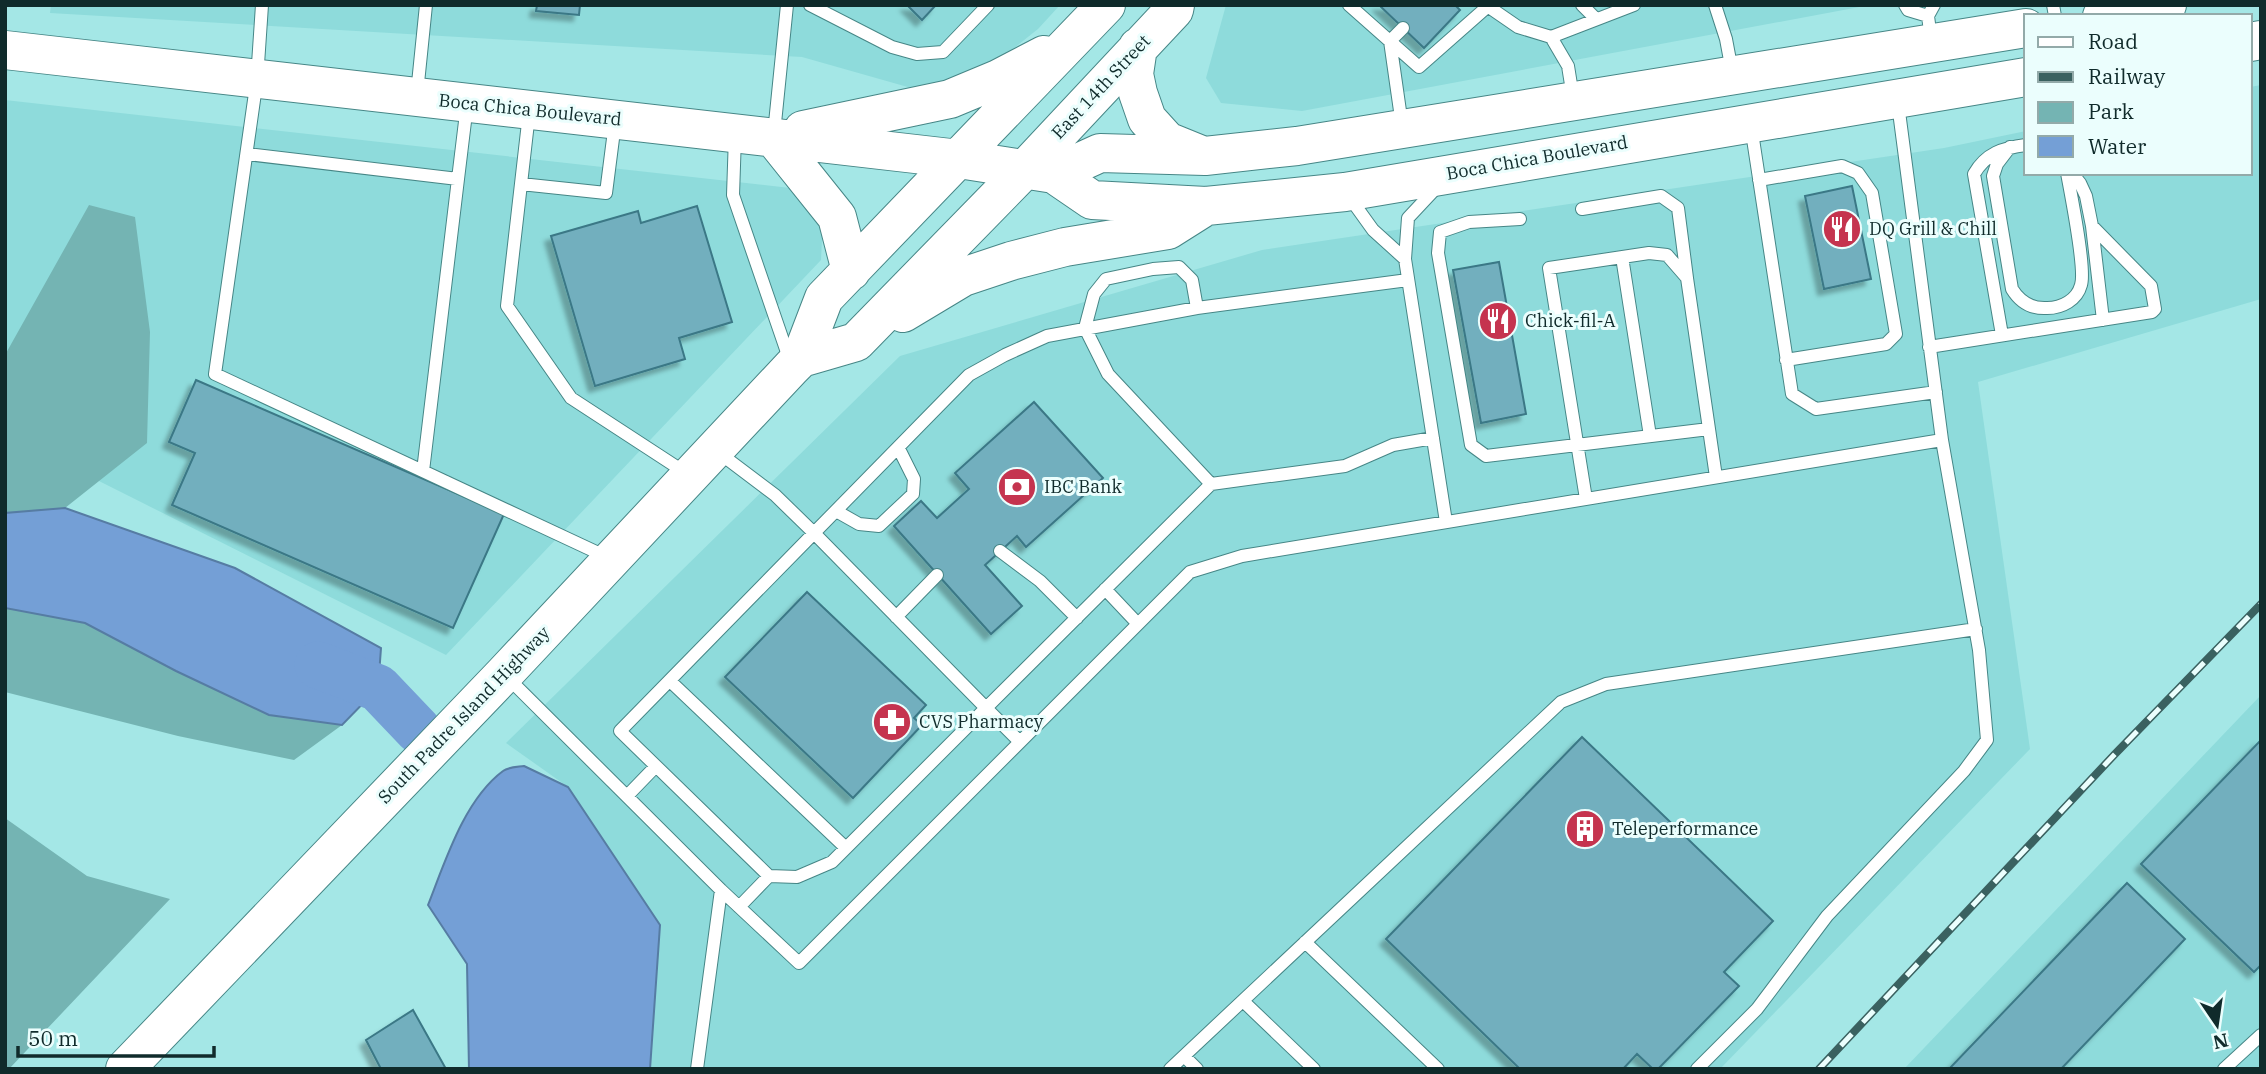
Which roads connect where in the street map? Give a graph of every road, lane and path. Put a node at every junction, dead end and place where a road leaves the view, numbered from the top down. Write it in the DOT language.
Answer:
graph roads {
  1 [pos="262,5"];
  2 [pos="426,5"];
  3 [pos="787,5"];
  4 [pos="810,5"];
  5 [pos="988,5"];
  6 [pos="1106,5"];
  7 [pos="1175,5"];
  8 [pos="1349,5"];
  9 [pos="1370,5"];
  10 [pos="1582,5"];
  11 [pos="1634,5"];
  12 [pos="1715,5"];
  13 [pos="1905,5"];
  14 [pos="1486,6"];
  15 [pos="1360,15"];
  16 [pos="1595,19"];
  17 [pos="1931,21"];
  18 [pos="1403,28"];
  19 [pos="2024,28"];
  20 [pos="1551,37"];
  21 [pos="1074,39"];
  22 [pos="1390,41"];
  23 [pos="1138,47"];
  24 [pos="5,50"];
  25 [pos="1733,75"];
  26 [pos="2024,77"];
  27 [pos="257,79"];
  28 [pos="416,97"];
  29 [pos="1897,98"];
  30 [pos="1574,101"];
  31 [pos="467,103"];
  32 [pos="530,110"];
  33 [pos="615,119"];
  34 [pos="1750,123"];
  35 [pos="1403,129"];
  36 [pos="735,133"];
  37 [pos="774,137"];
  38 [pos="2024,145"];
  39 [pos="2010,147"];
  40 [pos="247,154"];
  41 [pos="1205,156"];
  42 [pos="960,159"];
  43 [pos="1040,171"];
  44 [pos="1450,173"];
  45 [pos="2070,175"];
  46 [pos="2072,175"];
  47 [pos="458,179"];
  48 [pos="1759,180"];
  49 [pos="521,184"];
  50 [pos="1345,192"];
  51 [pos="1206,206"];
  52 [pos="1582,209"];
  53 [pos="1520,219"];
  54 [pos="2092,226"];
  55 [pos="1622,257"];
  56 [pos="1405,259"];
  57 [pos="851,271"];
  58 [pos="1687,278"];
  59 [pos="1408,279"];
  60 [pos="1197,308"];
  61 [pos="2103,320"];
  62 [pos="1085,328"];
  63 [pos="2002,335"];
  64 [pos="856,341"];
  65 [pos="1930,346"];
  66 [pos="1786,360"];
  67 [pos="797,363"];
  68 [pos="1936,392"];
  69 [pos="1709,429"];
  70 [pos="1650,436"];
  71 [pos="1433,438"];
  72 [pos="1942,440"];
  73 [pos="1577,445"];
  74 [pos="898,449"];
  75 [pos="702,463"];
  76 [pos="423,471"];
  77 [pos="1716,477"];
  78 [pos="1211,484"];
  79 [pos="1586,499"];
  80 [pos="836,512"];
  81 [pos="1446,522"];
  82 [pos="814,533"];
  83 [pos="1000,551"];
  84 [pos="612,559"];
  85 [pos="937,575"];
  86 [pos="1105,589"];
  87 [pos="896,617"];
  88 [pos="1077,618"];
  89 [pos="1138,624"];
  90 [pos="1976,629"];
  91 [pos="504,674"];
  92 [pos="670,681"];
  93 [pos="986,708"];
  94 [pos="1020,742"];
  95 [pos="656,766"];
  96 [pos="627,796"];
  97 [pos="846,848"];
  98 [pos="769,876"];
  99 [pos="721,890"];
  100 [pos="739,907"];
  101 [pos="1305,942"];
  102 [pos="1243,1001"];
  103 [pos="2261,1035"];
  104 [pos="1184,1056"];
  105 [pos="125,1069"];
  106 [pos="697,1069"];
  107 [pos="1170,1069"];
  108 [pos="1197,1069"];
  109 [pos="1314,1069"];
  110 [pos="1438,1069"];
  111 [pos="1697,1069"];
  112 [pos="2224,1069"];
  1 -- 27 [label="lane"];
  2 -- 28 [label="lane"];
  3 -- 37 [label="lane"];
  4 -- 5 [label="lane"];
  6 -- 21 [label="main road"];
  7 -- 23 [label="main road, East 14th Street"];
  8 -- 15 [label="lane"];
  9 -- 15 [label="lane"];
  10 -- 16 [label="lane"];
  11 -- 16 [label="lane"];
  12 -- 25 [label="lane"];
  13 -- 17 [label="lane"];
  14 -- 20 [label="lane"];
  14 -- 22 [label="lane"];
  15 -- 22 [label="lane"];
  16 -- 20 [label="lane"];
  17 -- 19 [label="main road"];
  17 -- 25 [label="main road"];
  18 -- 22 [label="lane"];
  20 -- 30 [label="lane"];
  21 -- 37 [label="main road"];
  21 -- 42 [label="main road"];
  22 -- 35 [label="lane"];
  23 -- 41 [label="main road"];
  23 -- 43 [label="main road, East 14th Street"];
  24 -- 27 [label="main road, Boca Chica Boulevard"];
  25 -- 30 [label="main road"];
  26 -- 29 [label="main road, Boca Chica Boulevard"];
  27 -- 28 [label="main road, Boca Chica Boulevard"];
  27 -- 40 [label="lane"];
  28 -- 31 [label="main road, Boca Chica Boulevard"];
  29 -- 34 [label="main road, Boca Chica Boulevard"];
  29 -- 65 [label="lane"];
  30 -- 35 [label="main road"];
  31 -- 32 [label="main road, Boca Chica Boulevard"];
  31 -- 47 [label="lane"];
  32 -- 33 [label="main road, Boca Chica Boulevard"];
  32 -- 49 [label="lane"];
  33 -- 36 [label="main road, Boca Chica Boulevard"];
  33 -- 49 [label="lane"];
  34 -- 44 [label="main road, Boca Chica Boulevard"];
  34 -- 48 [label="lane"];
  35 -- 41 [label="main road"];
  36 -- 37 [label="main road, Boca Chica Boulevard"];
  36 -- 67 [label="lane"];
  37 -- 42 [label="main road, Boca Chica Boulevard"];
  37 -- 57 [label="main road"];
  38 -- 39 [label="lane"];
  39 -- 45 [label="lane"];
  39 -- 63 [label="lane"];
  40 -- 47 [label="lane"];
  40 -- 76 [label="lane"];
  41 -- 43 [label="main road"];
  42 -- 43 [label="main road, Boca Chica Boulevard"];
  42 -- 57 [label="main road, South Padre Island Highway"];
  43 -- 51 [label="main road, Boca Chica Boulevard"];
  43 -- 64 [label="main road, South Padre Island Highway"];
  44 -- 50 [label="main road, Boca Chica Boulevard"];
  44 -- 56 [label="lane"];
  46 -- 54 [label="lane"];
  47 -- 76 [label="lane"];
  48 -- 66 [label="lane"];
  48 -- 66 [label="lane"];
  49 -- 75 [label="lane"];
  50 -- 51 [label="main road, Boca Chica Boulevard"];
  50 -- 56 [label="lane"];
  51 -- 64 [label="main road"];
  52 -- 58 [label="lane"];
  53 -- 73 [label="lane"];
  54 -- 61 [label="lane"];
  54 -- 61 [label="lane"];
  55 -- 58 [label="lane"];
  55 -- 70 [label="lane"];
  55 -- 73 [label="lane"];
  56 -- 59 [label="lane"];
  57 -- 67 [label="main road, South Padre Island Highway"];
  58 -- 69 [label="lane"];
  59 -- 60 [label="lane"];
  59 -- 71 [label="lane"];
  60 -- 62 [label="lane"];
  60 -- 62 [label="lane"];
  61 -- 63 [label="lane"];
  62 -- 74 [label="lane"];
  62 -- 78 [label="lane"];
  63 -- 65 [label="lane"];
  64 -- 67 [label="main road, South Padre Island Highway"];
  65 -- 68 [label="lane"];
  66 -- 68 [label="lane"];
  67 -- 75 [label="main road, South Padre Island Highway"];
  68 -- 72 [label="lane"];
  69 -- 70 [label="lane"];
  69 -- 77 [label="lane"];
  70 -- 73 [label="lane"];
  71 -- 78 [label="lane"];
  71 -- 81 [label="lane"];
  72 -- 77 [label="lane"];
  72 -- 90 [label="lane"];
  73 -- 79 [label="lane"];
  74 -- 80 [label="lane"];
  74 -- 80 [label="lane"];
  75 -- 82 [label="lane"];
  75 -- 84 [label="main road, South Padre Island Highway"];
  76 -- 84 [label="lane"];
  77 -- 79 [label="lane"];
  78 -- 86 [label="lane"];
  79 -- 81 [label="lane"];
  80 -- 82 [label="lane"];
  81 -- 89 [label="lane"];
  82 -- 87 [label="lane"];
  82 -- 92 [label="lane"];
  83 -- 88 [label="lane"];
  84 -- 91 [label="main road, South Padre Island Highway"];
  85 -- 87 [label="lane"];
  86 -- 88 [label="lane"];
  86 -- 89 [label="lane"];
  87 -- 93 [label="lane"];
  88 -- 93 [label="lane"];
  89 -- 94 [label="lane"];
  90 -- 101 [label="lane"];
  90 -- 111 [label="lane"];
  91 -- 96 [label="lane"];
  91 -- 105 [label="main road, South Padre Island Highway"];
  92 -- 95 [label="lane"];
  92 -- 97 [label="lane"];
  93 -- 94 [label="lane"];
  93 -- 97 [label="lane"];
  94 -- 100 [label="lane"];
  95 -- 96 [label="lane"];
  95 -- 98 [label="lane"];
  96 -- 99 [label="lane"];
  97 -- 98 [label="lane"];
  98 -- 100 [label="lane"];
  99 -- 100 [label="lane"];
  99 -- 106 [label="lane"];
  101 -- 102 [label="lane"];
  101 -- 110 [label="lane"];
  102 -- 104 [label="lane"];
  102 -- 109 [label="lane"];
  103 -- 112 [label="lane"];
  104 -- 107 [label="lane"];
  104 -- 108 [label="lane"];
}
